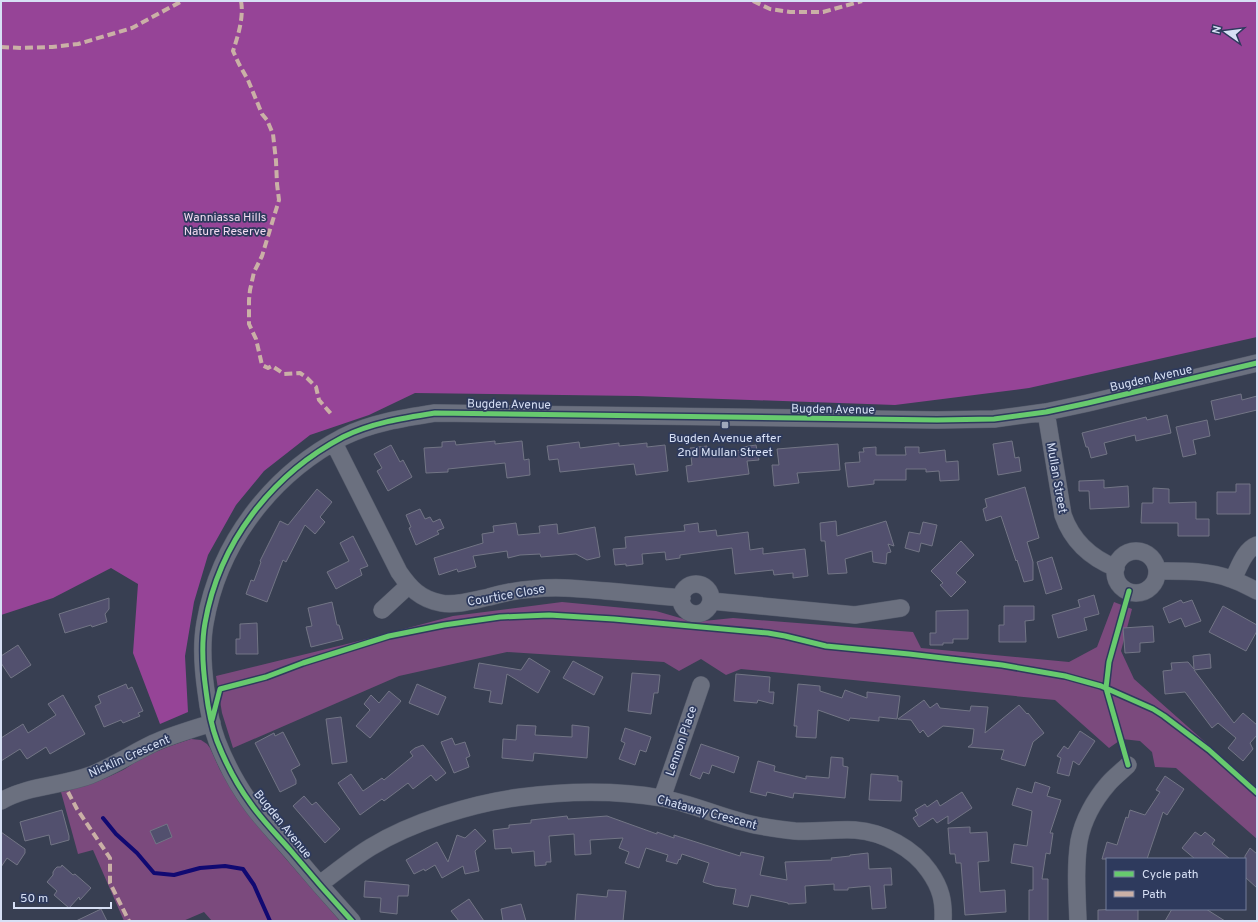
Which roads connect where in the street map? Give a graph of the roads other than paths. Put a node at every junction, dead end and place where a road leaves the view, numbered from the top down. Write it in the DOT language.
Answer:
graph roads {
  1 [pos="1257,363"];
  2 [pos="1046,412"];
  3 [pos="334,442"];
  4 [pos="1257,545"];
  5 [pos="1116,568"];
  6 [pos="1157,571"];
  7 [pos="1233,579"];
  8 [pos="408,586"];
  9 [pos="1257,591"];
  10 [pos="901,608"];
  11 [pos="382,610"];
  12 [pos="701,685"];
  13 [pos="212,723"];
  14 [pos="1128,765"];
  15 [pos="662,798"];
  16 [pos="1,801"];
  17 [pos="320,884"];
  18 [pos="352,921"];
  19 [pos="942,921"];
  20 [pos="1078,921"];
  1 -- 2 [label="street, Bugden Avenue"];
  2 -- 3 [label="street, Bugden Avenue"];
  2 -- 5 [label="street, Mullan Street"];
  3 -- 8 [label="street, Courtice Close"];
  3 -- 13 [label="street, Bugden Avenue"];
  4 -- 7 [label="street"];
  5 -- 6 [label="street"];
  5 -- 6 [label="street"];
  6 -- 7 [label="street"];
  7 -- 9 [label="street"];
  8 -- 10 [label="street, Courtice Close"];
  8 -- 11 [label="street"];
  12 -- 15 [label="street, Lennon Place"];
  13 -- 16 [label="street, Nicklin Crescent"];
  13 -- 17 [label="street, Bugden Avenue"];
  14 -- 20 [label="street"];
  15 -- 17 [label="street, Chataway Crescent"];
  15 -- 19 [label="street, Chataway Crescent"];
  17 -- 18 [label="street, Bugden Avenue"];
}
